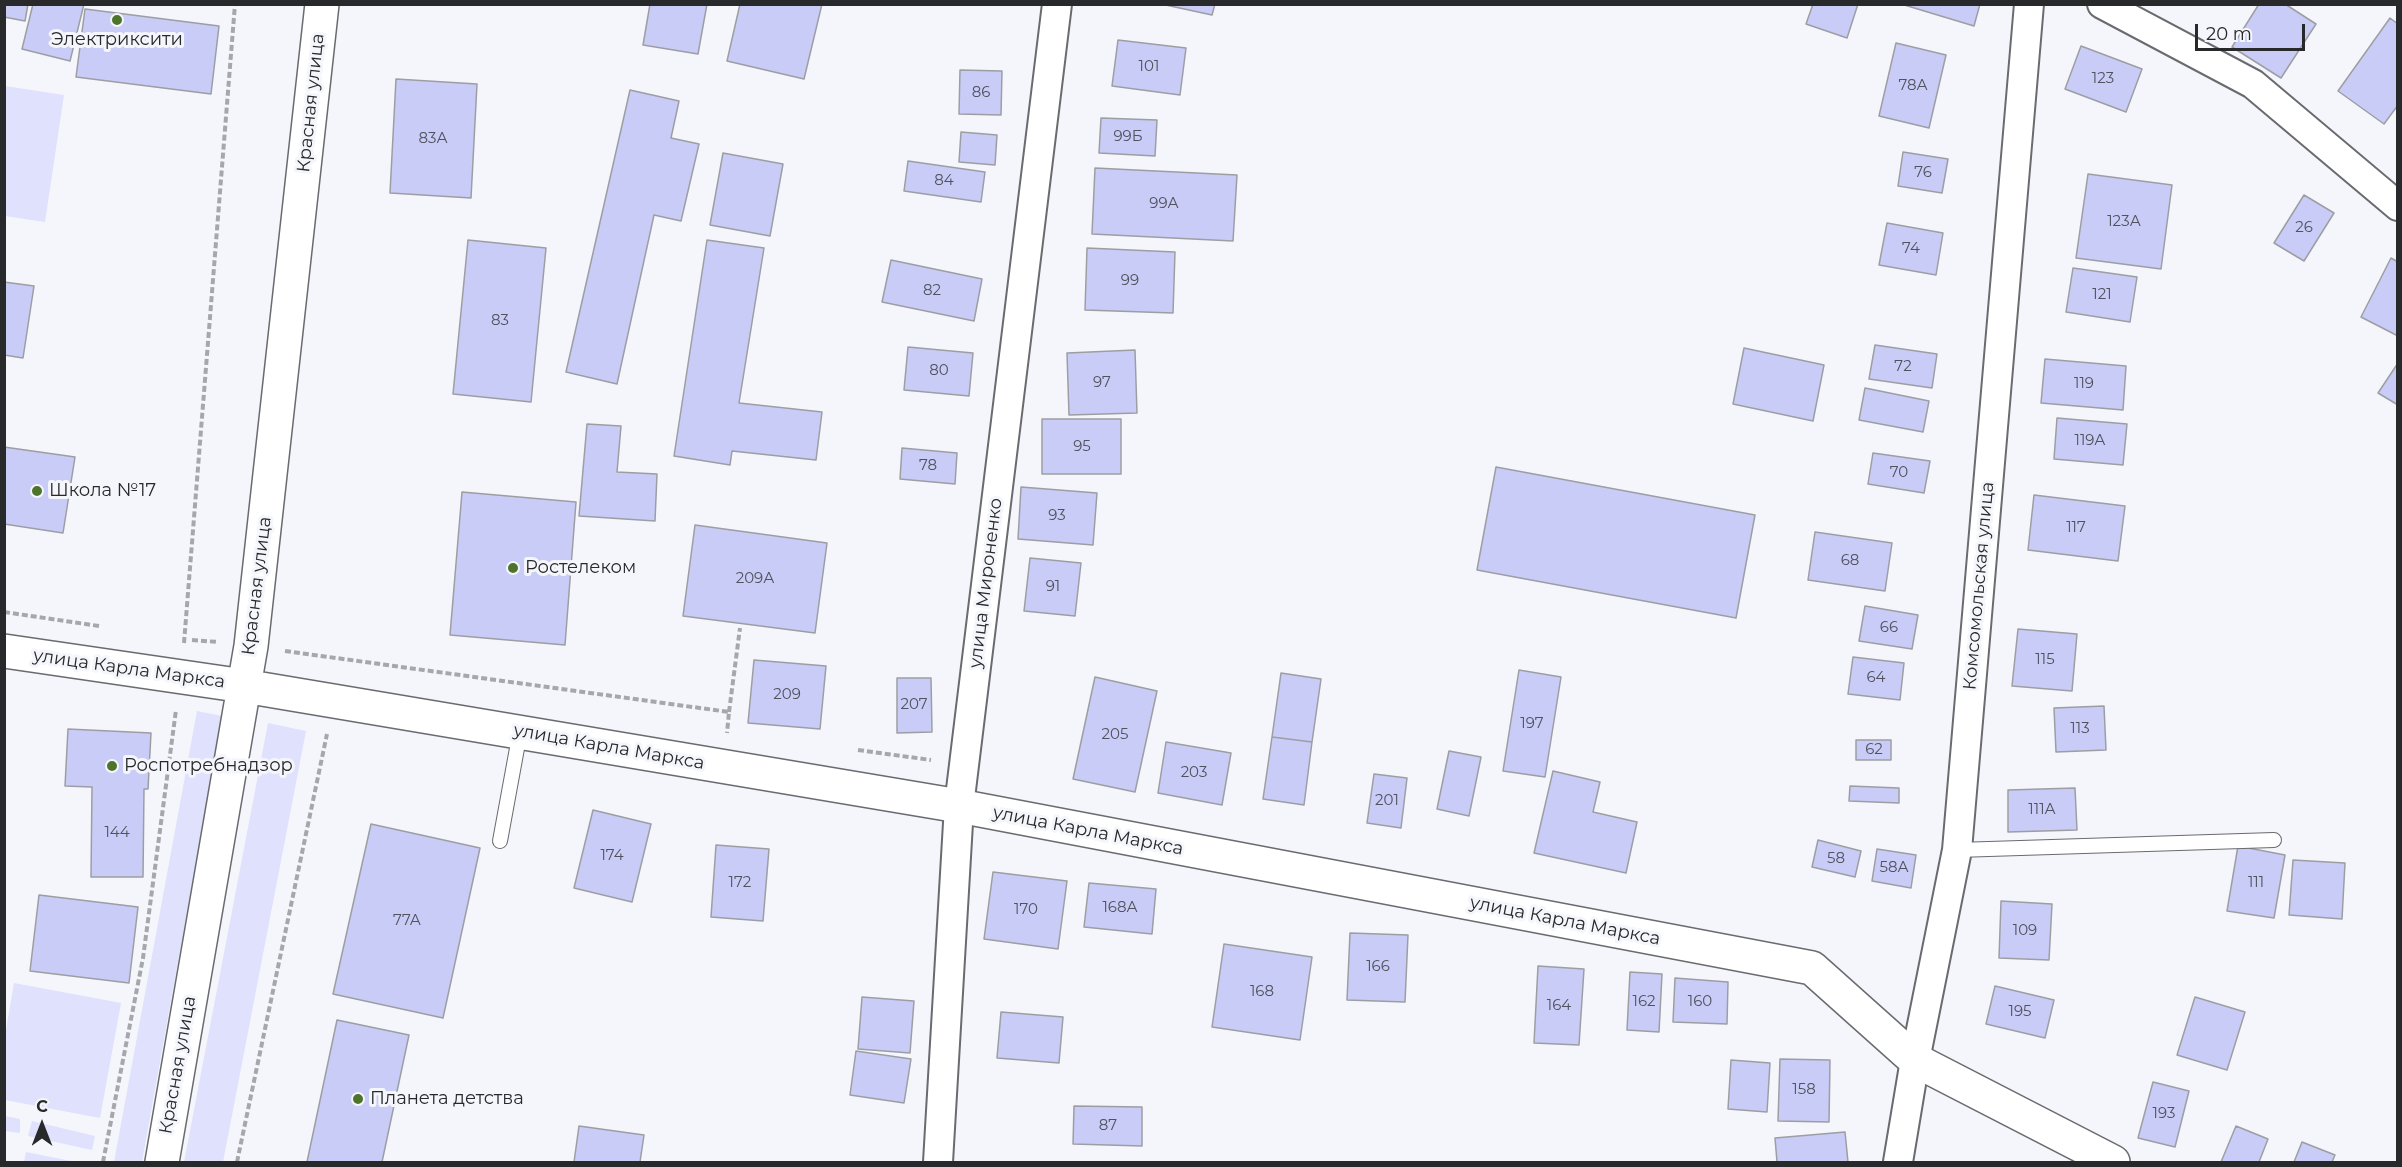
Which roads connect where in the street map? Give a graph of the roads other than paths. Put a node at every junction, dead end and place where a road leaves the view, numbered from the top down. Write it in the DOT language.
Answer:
graph roads {
  1 [pos="322,4"];
  2 [pos="1057,4"];
  3 [pos="2029,4"];
  4 [pos="2102,4"];
  5 [pos="2397,206"];
  6 [pos="4,651"];
  7 [pos="244,686"];
  8 [pos="520,732"];
  9 [pos="959,806"];
  10 [pos="2274,840"];
  11 [pos="500,841"];
  12 [pos="1957,850"];
  13 [pos="1915,1060"];
  14 [pos="162,1162"];
  15 [pos="938,1162"];
  16 [pos="1898,1162"];
  17 [pos="2113,1162"];
  1 -- 7 [label="main road, Красная улица"];
  2 -- 9 [label="street, улица Мироненко"];
  3 -- 12 [label="street, Комсомольская улица"];
  4 -- 5 [label="street"];
  6 -- 7 [label="main road, улица Карла Маркса"];
  7 -- 8 [label="main road, улица Карла Маркса"];
  7 -- 14 [label="main road, Красная улица"];
  8 -- 9 [label="main road, улица Карла Маркса"];
  8 -- 11 [label="lane"];
  9 -- 13 [label="main road, улица Карла Маркса"];
  9 -- 15 [label="street, улица Мироненко"];
  10 -- 12 [label="lane"];
  12 -- 13 [label="street, Комсомольская улица"];
  13 -- 16 [label="street, Комсомольская улица"];
  13 -- 17 [label="main road, улица Карла Маркса"];
}
